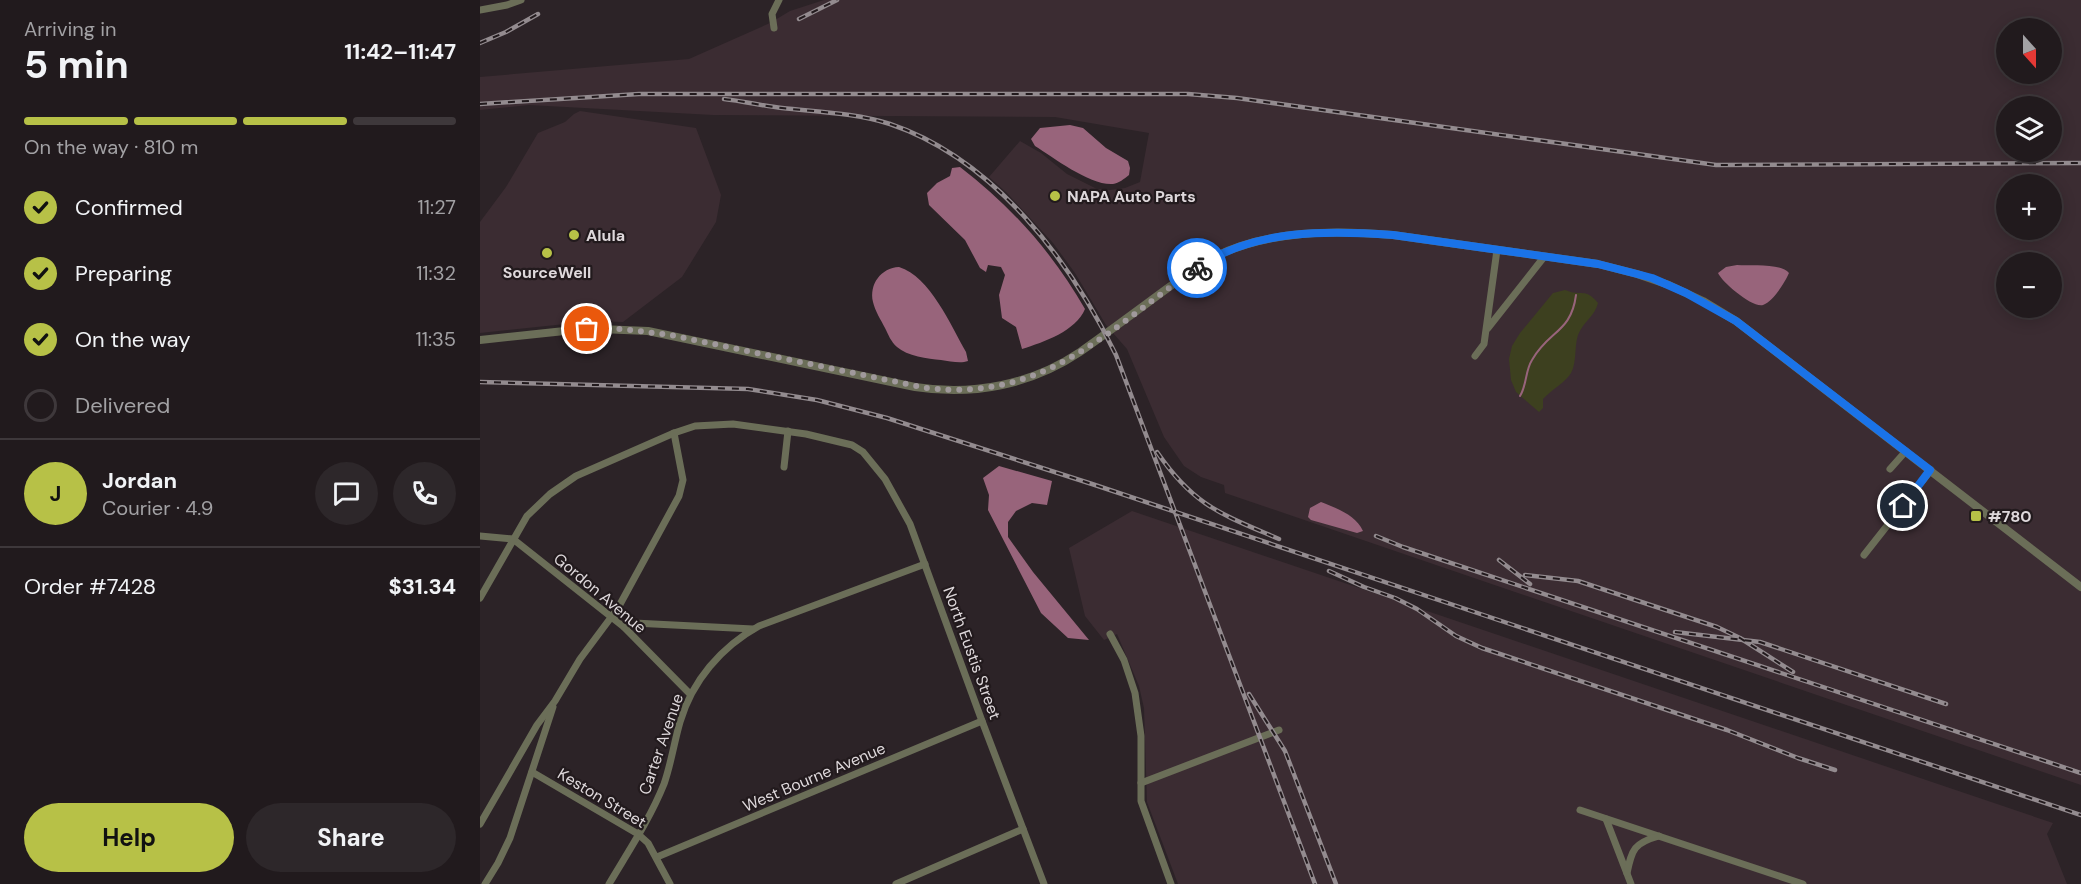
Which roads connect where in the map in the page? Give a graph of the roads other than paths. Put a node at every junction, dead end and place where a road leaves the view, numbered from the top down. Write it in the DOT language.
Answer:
graph roads {
  1 [pos="521,0"];
  2 [pos="779,0"];
  3 [pos="480,10"];
  4 [pos="774,28"];
  5 [pos="1497,250"];
  6 [pos="1544,257"];
  7 [pos="1487,329"];
  8 [pos="480,340"];
  9 [pos="1475,356"];
  10 [pos="788,431"];
  11 [pos="674,433"];
  12 [pos="1906,451"];
  13 [pos="784,467"];
  14 [pos="1890,469"];
  15 [pos="1930,470"];
  16 [pos="480,536"];
  17 [pos="513,539"];
  18 [pos="1864,555"];
  19 [pos="925,564"];
  20 [pos="2081,587"];
  21 [pos="480,598"];
  22 [pos="612,617"];
  23 [pos="624,627"];
  24 [pos="754,629"];
  25 [pos="1110,634"];
  26 [pos="690,694"];
  27 [pos="555,701"];
  28 [pos="982,721"];
  29 [pos="1279,730"];
  30 [pos="532,772"];
  31 [pos="1141,783"];
  32 [pos="1580,810"];
  33 [pos="1606,819"];
  34 [pos="480,824"];
  35 [pos="1023,830"];
  36 [pos="638,834"];
  37 [pos="1659,836"];
  38 [pos="657,857"];
  39 [pos="1627,874"];
  40 [pos="912,880"];
  41 [pos="484,884"];
  42 [pos="609,884"];
  43 [pos="670,884"];
  44 [pos="896,884"];
  45 [pos="1044,884"];
  46 [pos="1171,884"];
  47 [pos="1631,884"];
  48 [pos="1803,884"];
  1 -- 3 [label="street"];
  2 -- 4 [label="street"];
  5 -- 6 [label="street"];
  5 -- 7 [label="street"];
  5 -- 8 [label="street"];
  6 -- 7 [label="street"];
  6 -- 12 [label="street"];
  7 -- 9 [label="street"];
  10 -- 11 [label="street"];
  10 -- 13 [label="street"];
  10 -- 19 [label="street, North Eustis Street"];
  11 -- 17 [label="street"];
  11 -- 22 [label="street"];
  12 -- 14 [label="street"];
  12 -- 15 [label="street"];
  15 -- 18 [label="street"];
  15 -- 20 [label="street"];
  16 -- 17 [label="street"];
  17 -- 21 [label="street"];
  17 -- 22 [label="street, Gordon Avenue"];
  19 -- 24 [label="street, Carter Avenue"];
  19 -- 28 [label="street, North Eustis Street"];
  22 -- 23 [label="street, Gordon Avenue"];
  22 -- 27 [label="street"];
  23 -- 24 [label="street"];
  23 -- 26 [label="street, Gordon Avenue"];
  24 -- 26 [label="street, Carter Avenue"];
  25 -- 31 [label="street"];
  26 -- 36 [label="street, Carter Avenue"];
  27 -- 30 [label="street"];
  27 -- 34 [label="street"];
  28 -- 35 [label="street, North Eustis Street"];
  28 -- 38 [label="street, West Bourne Avenue"];
  29 -- 31 [label="street"];
  30 -- 36 [label="street, Keston Street"];
  30 -- 41 [label="street"];
  31 -- 46 [label="street"];
  32 -- 33 [label="street"];
  33 -- 37 [label="street"];
  33 -- 39 [label="street"];
  35 -- 40 [label="street"];
  35 -- 45 [label="street, North Eustis Street"];
  36 -- 38 [label="street, Keston Street"];
  36 -- 42 [label="street, Carter Avenue"];
  37 -- 39 [label="street"];
  37 -- 48 [label="street"];
  38 -- 43 [label="street, Keston Street"];
  39 -- 47 [label="street"];
  40 -- 44 [label="street"];
}
